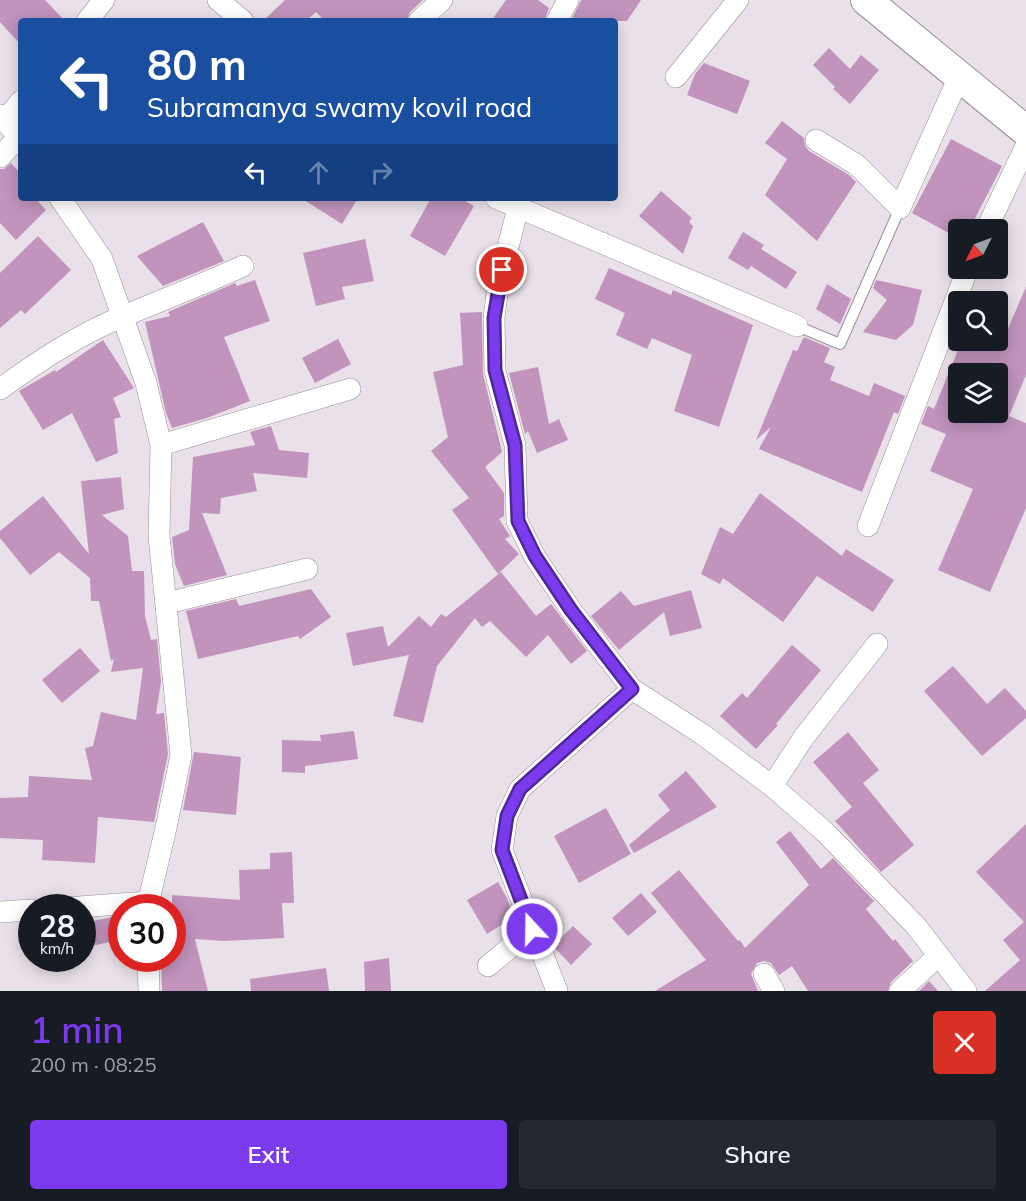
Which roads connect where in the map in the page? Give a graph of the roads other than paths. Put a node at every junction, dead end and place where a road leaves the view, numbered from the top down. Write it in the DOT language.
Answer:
graph roads {
  1 [pos="104,0"];
  2 [pos="218,0"];
  3 [pos="442,0"];
  4 [pos="568,0"];
  5 [pos="738,0"];
  6 [pos="865,1"];
  7 [pos="89,18"];
  8 [pos="239,18"];
  9 [pos="423,18"];
  10 [pos="559,18"];
  11 [pos="676,77"];
  12 [pos="960,77"];
  13 [pos="18,104"];
  14 [pos="3,118"];
  15 [pos="1026,131"];
  16 [pos="18,137"];
  17 [pos="816,140"];
  18 [pos="18,141"];
  19 [pos="1026,146"];
  20 [pos="0,157"];
  21 [pos="62,201"];
  22 [pos="503,201"];
  23 [pos="519,208"];
  24 [pos="900,208"];
  25 [pos="991,219"];
  26 [pos="243,266"];
  27 [pos="964,279"];
  28 [pos="122,316"];
  29 [pos="797,326"];
  30 [pos="0,389"];
  31 [pos="350,389"];
  32 [pos="161,445"];
  33 [pos="868,526"];
  34 [pos="307,569"];
  35 [pos="167,603"];
  36 [pos="877,644"];
  37 [pos="632,689"];
  38 [pos="772,786"];
  39 [pos="150,894"];
  40 [pos="18,911"];
  41 [pos="0,912"];
  42 [pos="532,929"];
  43 [pos="939,955"];
  44 [pos="488,966"];
  45 [pos="148,972"];
  46 [pos="148,991"];
  47 [pos="557,991"];
  48 [pos="900,991"];
  49 [pos="966,991"];
  1 -- 7 [label="street"];
  2 -- 8 [label="street"];
  3 -- 9 [label="street"];
  4 -- 10 [label="street"];
  5 -- 11 [label="street"];
  6 -- 12 [label="street"];
  12 -- 15 [label="street"];
  12 -- 24 [label="street"];
  13 -- 14 [label="street"];
  14 -- 16 [label="street"];
  17 -- 24 [label="street"];
  18 -- 20 [label="street"];
  19 -- 25 [label="street"];
  21 -- 28 [label="street"];
  22 -- 23 [label="street"];
  23 -- 29 [label="street"];
  23 -- 37 [label="street"];
  24 -- 29 [label="lane"];
  26 -- 28 [label="street"];
  27 -- 33 [label="street"];
  28 -- 30 [label="street"];
  28 -- 32 [label="street"];
  31 -- 32 [label="street"];
  32 -- 35 [label="street"];
  34 -- 35 [label="street"];
  35 -- 39 [label="street"];
  36 -- 38 [label="street"];
  37 -- 38 [label="street"];
  37 -- 42 [label="street"];
  38 -- 43 [label="street"];
  40 -- 41 [label="street"];
  42 -- 44 [label="street"];
  42 -- 47 [label="street"];
  43 -- 48 [label="street"];
  43 -- 49 [label="street"];
  45 -- 46 [label="street"];
}
